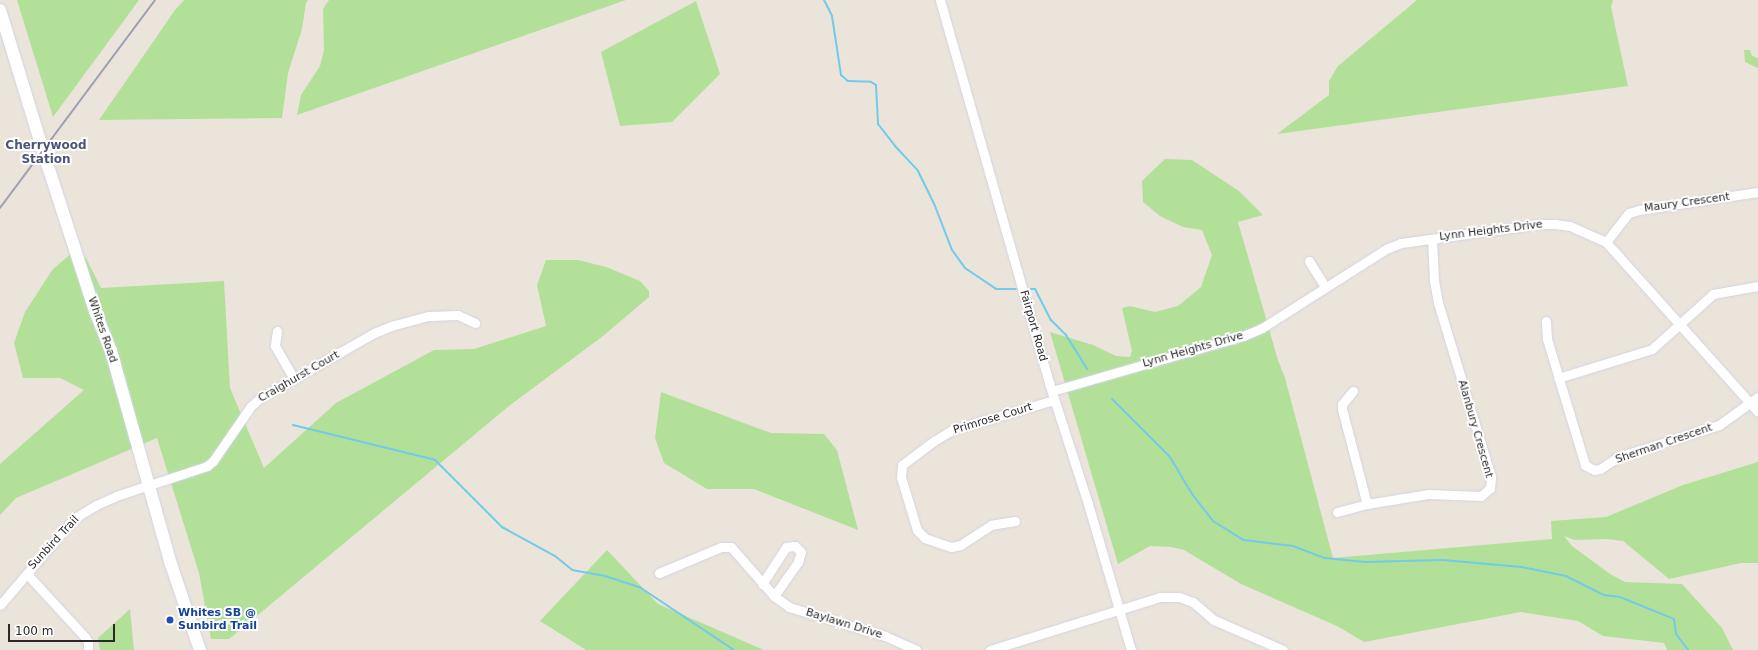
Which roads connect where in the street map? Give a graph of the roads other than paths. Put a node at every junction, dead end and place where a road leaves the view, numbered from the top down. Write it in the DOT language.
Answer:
graph roads {
  1 [pos="940,0"];
  2 [pos="0,10"];
  3 [pos="1758,192"];
  4 [pos="1432,239"];
  5 [pos="1606,242"];
  6 [pos="1309,261"];
  7 [pos="1758,286"];
  8 [pos="1325,287"];
  9 [pos="1546,321"];
  10 [pos="475,323"];
  11 [pos="1680,324"];
  12 [pos="277,331"];
  13 [pos="1558,378"];
  14 [pos="294,379"];
  15 [pos="1353,391"];
  16 [pos="1053,396"];
  17 [pos="1755,400"];
  18 [pos="1758,412"];
  19 [pos="149,486"];
  20 [pos="1367,504"];
  21 [pos="1337,512"];
  22 [pos="1015,521"];
  23 [pos="659,573"];
  24 [pos="26,574"];
  25 [pos="762,584"];
  26 [pos="774,596"];
  27 [pos="0,604"];
  28 [pos="1119,610"];
  29 [pos="88,650"];
  30 [pos="200,650"];
  31 [pos="916,650"];
  32 [pos="990,650"];
  33 [pos="1131,650"];
  34 [pos="1283,650"];
  1 -- 16 [label="street, Fairport Road"];
  2 -- 19 [label="main road, Whites Road"];
  3 -- 5 [label="street, Maury Crescent"];
  4 -- 5 [label="street, Lynn Heights Drive"];
  4 -- 8 [label="street, Lynn Heights Drive"];
  4 -- 20 [label="street, Alanbury Crescent"];
  5 -- 11 [label="street, Lynn Heights Drive"];
  6 -- 8 [label="street"];
  7 -- 11 [label="street"];
  8 -- 16 [label="street, Lynn Heights Drive"];
  9 -- 13 [label="street"];
  10 -- 14 [label="street, Craighurst Court"];
  11 -- 13 [label="street"];
  11 -- 17 [label="street, Lynn Heights Drive"];
  12 -- 14 [label="street"];
  13 -- 17 [label="street, Sherman Crescent"];
  14 -- 19 [label="street, Craighurst Court"];
  15 -- 20 [label="street"];
  16 -- 22 [label="street, Primrose Court"];
  16 -- 28 [label="street, Fairport Road"];
  17 -- 18 [label="street, Lynn Heights Drive"];
  19 -- 24 [label="street, Sunbird Trail"];
  19 -- 30 [label="main road, Whites Road"];
  20 -- 21 [label="street, Alanbury Crescent"];
  23 -- 25 [label="street, Baylawn Drive"];
  24 -- 27 [label="street, Sunbird Trail"];
  24 -- 29 [label="street, Sunbird Trail"];
  25 -- 26 [label="street, Baylawn Drive"];
  25 -- 26 [label="street"];
  26 -- 31 [label="street, Baylawn Drive"];
  28 -- 32 [label="street"];
  28 -- 33 [label="street, Fairport Road"];
  28 -- 34 [label="street"];
}
